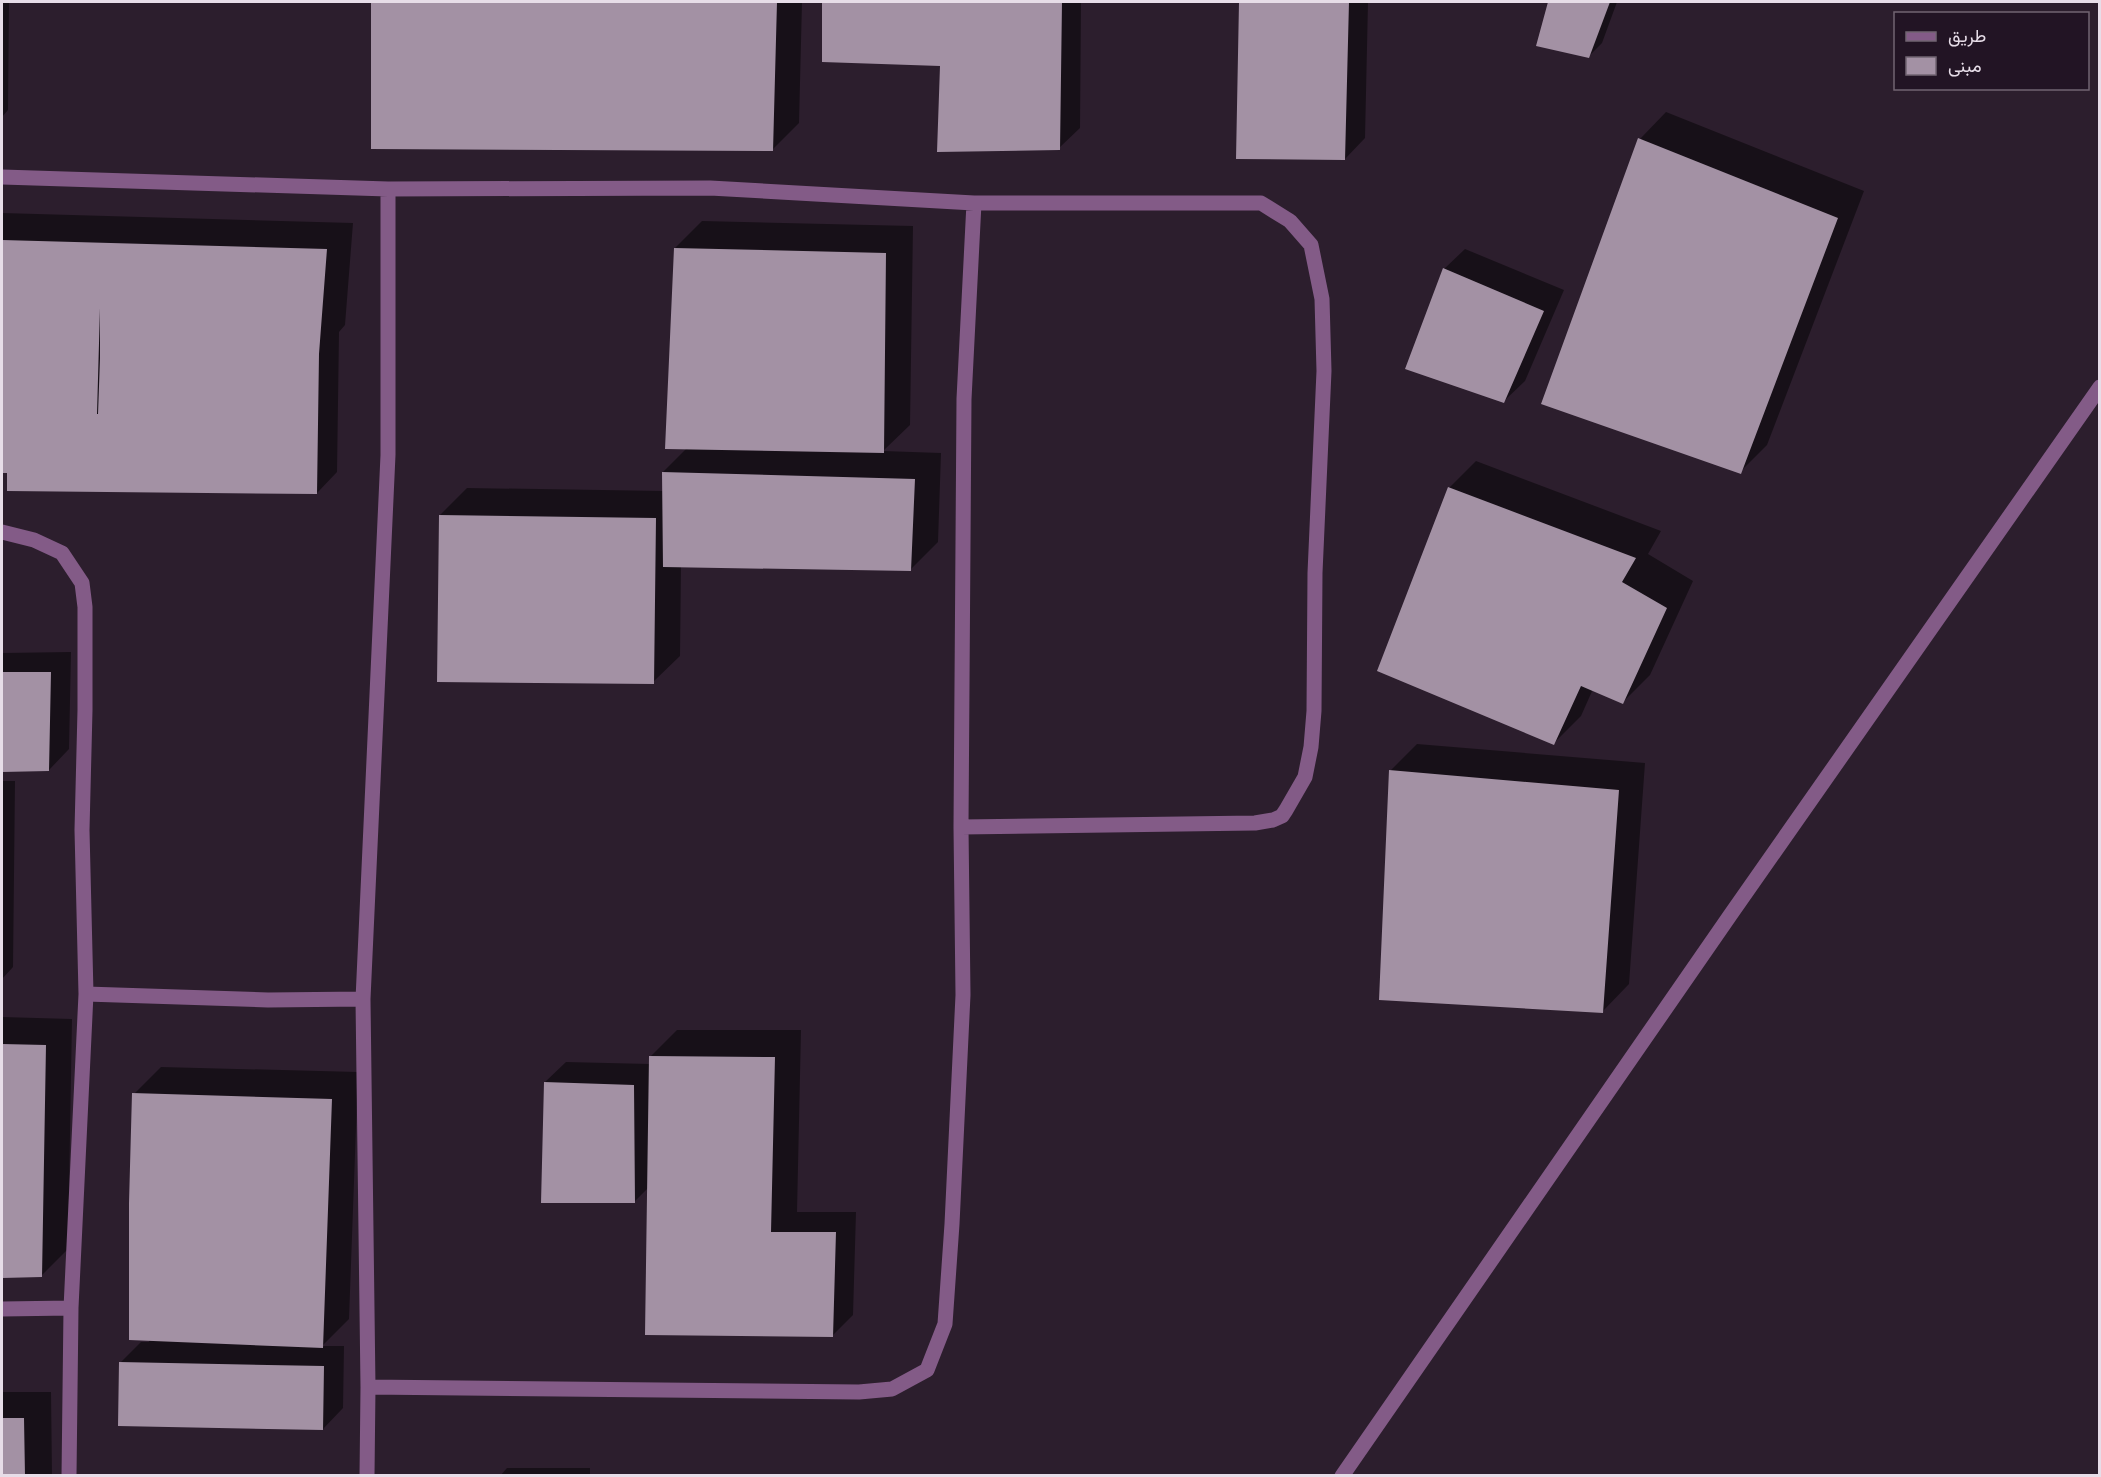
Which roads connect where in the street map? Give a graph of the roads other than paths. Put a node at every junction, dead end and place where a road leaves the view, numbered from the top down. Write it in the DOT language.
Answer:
graph roads {
  1 [pos="2,177"];
  2 [pos="388,189"];
  3 [pos="974,203"];
  4 [pos="2100,387"];
  5 [pos="2,532"];
  6 [pos="961,827"];
  7 [pos="86,994"];
  8 [pos="363,999"];
  9 [pos="70,1308"];
  10 [pos="2,1309"];
  11 [pos="368,1387"];
  12 [pos="69,1476"];
  13 [pos="367,1476"];
  14 [pos="1342,1476"];
  1 -- 2 [label="street"];
  2 -- 3 [label="street"];
  2 -- 8 [label="street"];
  3 -- 6 [label="street"];
  3 -- 6 [label="street"];
  4 -- 14 [label="street"];
  5 -- 7 [label="street"];
  6 -- 11 [label="street"];
  7 -- 8 [label="street"];
  7 -- 9 [label="street"];
  8 -- 11 [label="street"];
  9 -- 10 [label="street"];
  9 -- 12 [label="street"];
  11 -- 13 [label="street"];
}
